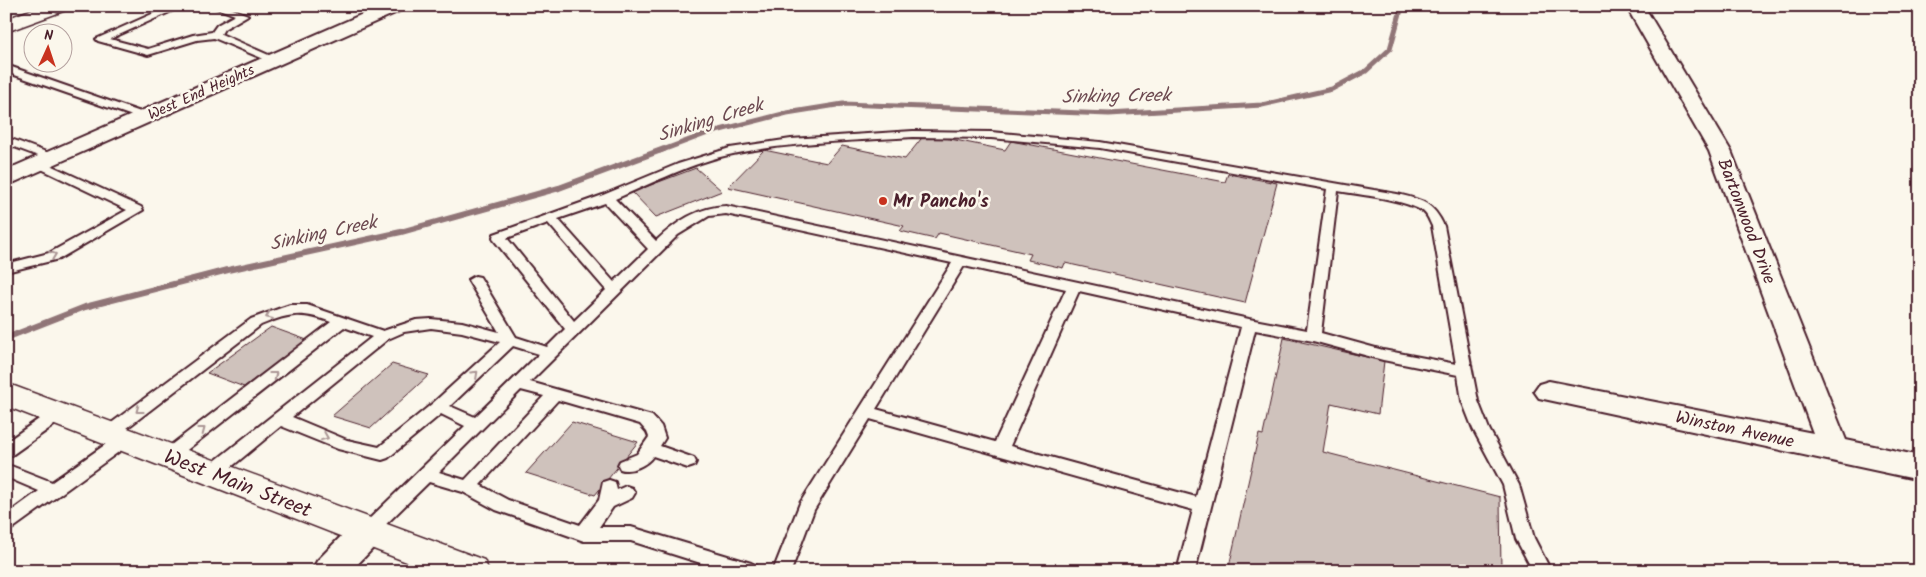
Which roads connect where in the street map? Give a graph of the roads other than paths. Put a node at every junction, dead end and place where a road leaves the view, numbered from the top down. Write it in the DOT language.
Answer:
graph roads {
  1 [pos="59,6"];
  2 [pos="179,6"];
  3 [pos="215,6"];
  4 [pos="396,6"];
  5 [pos="1635,6"];
  6 [pos="10,22"];
  7 [pos="215,35"];
  8 [pos="275,60"];
  9 [pos="6,68"];
  10 [pos="145,117"];
  11 [pos="7,141"];
  12 [pos="46,161"];
  13 [pos="6,179"];
  14 [pos="1333,186"];
  15 [pos="607,198"];
  16 [pos="550,218"];
  17 [pos="656,249"];
  18 [pos="960,261"];
  19 [pos="6,268"];
  20 [pos="475,280"];
  21 [pos="1074,287"];
  22 [pos="614,290"];
  23 [pos="342,321"];
  24 [pos="1249,324"];
  25 [pos="574,330"];
  26 [pos="383,336"];
  27 [pos="1313,336"];
  28 [pos="511,340"];
  29 [pos="551,353"];
  30 [pos="1464,372"];
  31 [pos="519,384"];
  32 [pos="1549,391"];
  33 [pos="6,394"];
  34 [pos="555,394"];
  35 [pos="439,407"];
  36 [pos="866,412"];
  37 [pos="58,414"];
  38 [pos="280,419"];
  39 [pos="476,424"];
  40 [pos="116,436"];
  41 [pos="1000,449"];
  42 [pos="1834,449"];
  43 [pos="6,450"];
  44 [pos="168,456"];
  45 [pos="646,459"];
  46 [pos="688,462"];
  47 [pos="626,465"];
  48 [pos="1920,468"];
  49 [pos="6,470"];
  50 [pos="212,473"];
  51 [pos="427,474"];
  52 [pos="468,487"];
  53 [pos="54,490"];
  54 [pos="626,493"];
  55 [pos="1203,506"];
  56 [pos="6,524"];
  57 [pos="367,532"];
  58 [pos="584,534"];
  59 [pos="329,571"];
  60 [pos="471,571"];
  61 [pos="751,571"];
  62 [pos="782,571"];
  63 [pos="1186,571"];
  64 [pos="1542,571"];
  1 -- 6 [label="main road"];
  2 -- 7 [label="lane"];
  3 -- 7 [label="lane"];
  4 -- 8 [label="street, West End Heights"];
  5 -- 42 [label="street, Bartonwood Drive"];
  7 -- 8 [label="lane"];
  8 -- 10 [label="street, West End Heights"];
  9 -- 10 [label="lane"];
  10 -- 12 [label="street, West End Heights"];
  11 -- 12 [label="lane"];
  12 -- 13 [label="street, West End Heights"];
  19 -- 12 [label="lane, one-way"];
  14 -- 15 [label="lane"];
  14 -- 27 [label="lane"];
  14 -- 30 [label="lane"];
  15 -- 16 [label="lane"];
  15 -- 17 [label="lane"];
  16 -- 22 [label="lane"];
  16 -- 25 [label="lane"];
  17 -- 18 [label="lane"];
  17 -- 22 [label="lane"];
  18 -- 21 [label="lane"];
  18 -- 36 [label="lane"];
  20 -- 28 [label="lane"];
  21 -- 24 [label="lane"];
  21 -- 41 [label="lane"];
  22 -- 25 [label="lane"];
  23 -- 26 [label="lane"];
  23 -- 40 [label="lane, one-way"];
  44 -- 23 [label="lane, one-way"];
  24 -- 27 [label="lane"];
  24 -- 55 [label="lane"];
  25 -- 29 [label="lane"];
  26 -- 28 [label="lane"];
  26 -- 38 [label="lane"];
  27 -- 30 [label="lane"];
  28 -- 29 [label="lane"];
  35 -- 28 [label="lane, one-way"];
  29 -- 31 [label="lane"];
  30 -- 64 [label="lane"];
  31 -- 34 [label="lane"];
  31 -- 39 [label="lane"];
  32 -- 42 [label="street, Winston Avenue"];
  33 -- 37 [label="main road, West Main Street"];
  34 -- 45 [label="lane"];
  34 -- 52 [label="lane"];
  38 -- 35 [label="lane, one-way"];
  35 -- 39 [label="lane"];
  36 -- 41 [label="lane"];
  36 -- 62 [label="lane"];
  37 -- 40 [label="main road, West Main Street"];
  37 -- 43 [label="lane"];
  38 -- 50 [label="lane"];
  39 -- 51 [label="lane"];
  40 -- 44 [label="main road, West Main Street"];
  40 -- 53 [label="lane"];
  41 -- 55 [label="lane"];
  42 -- 48 [label="street, Winston Avenue"];
  44 -- 50 [label="main road, West Main Street"];
  45 -- 46 [label="lane"];
  45 -- 47 [label="lane"];
  49 -- 53 [label="lane"];
  50 -- 57 [label="main road, West Main Street"];
  51 -- 52 [label="lane"];
  51 -- 57 [label="lane"];
  52 -- 58 [label="lane"];
  53 -- 56 [label="lane"];
  54 -- 58 [label="lane"];
  55 -- 63 [label="lane"];
  57 -- 59 [label="street"];
  57 -- 60 [label="main road, West Main Street"];
  58 -- 61 [label="lane"];
}
